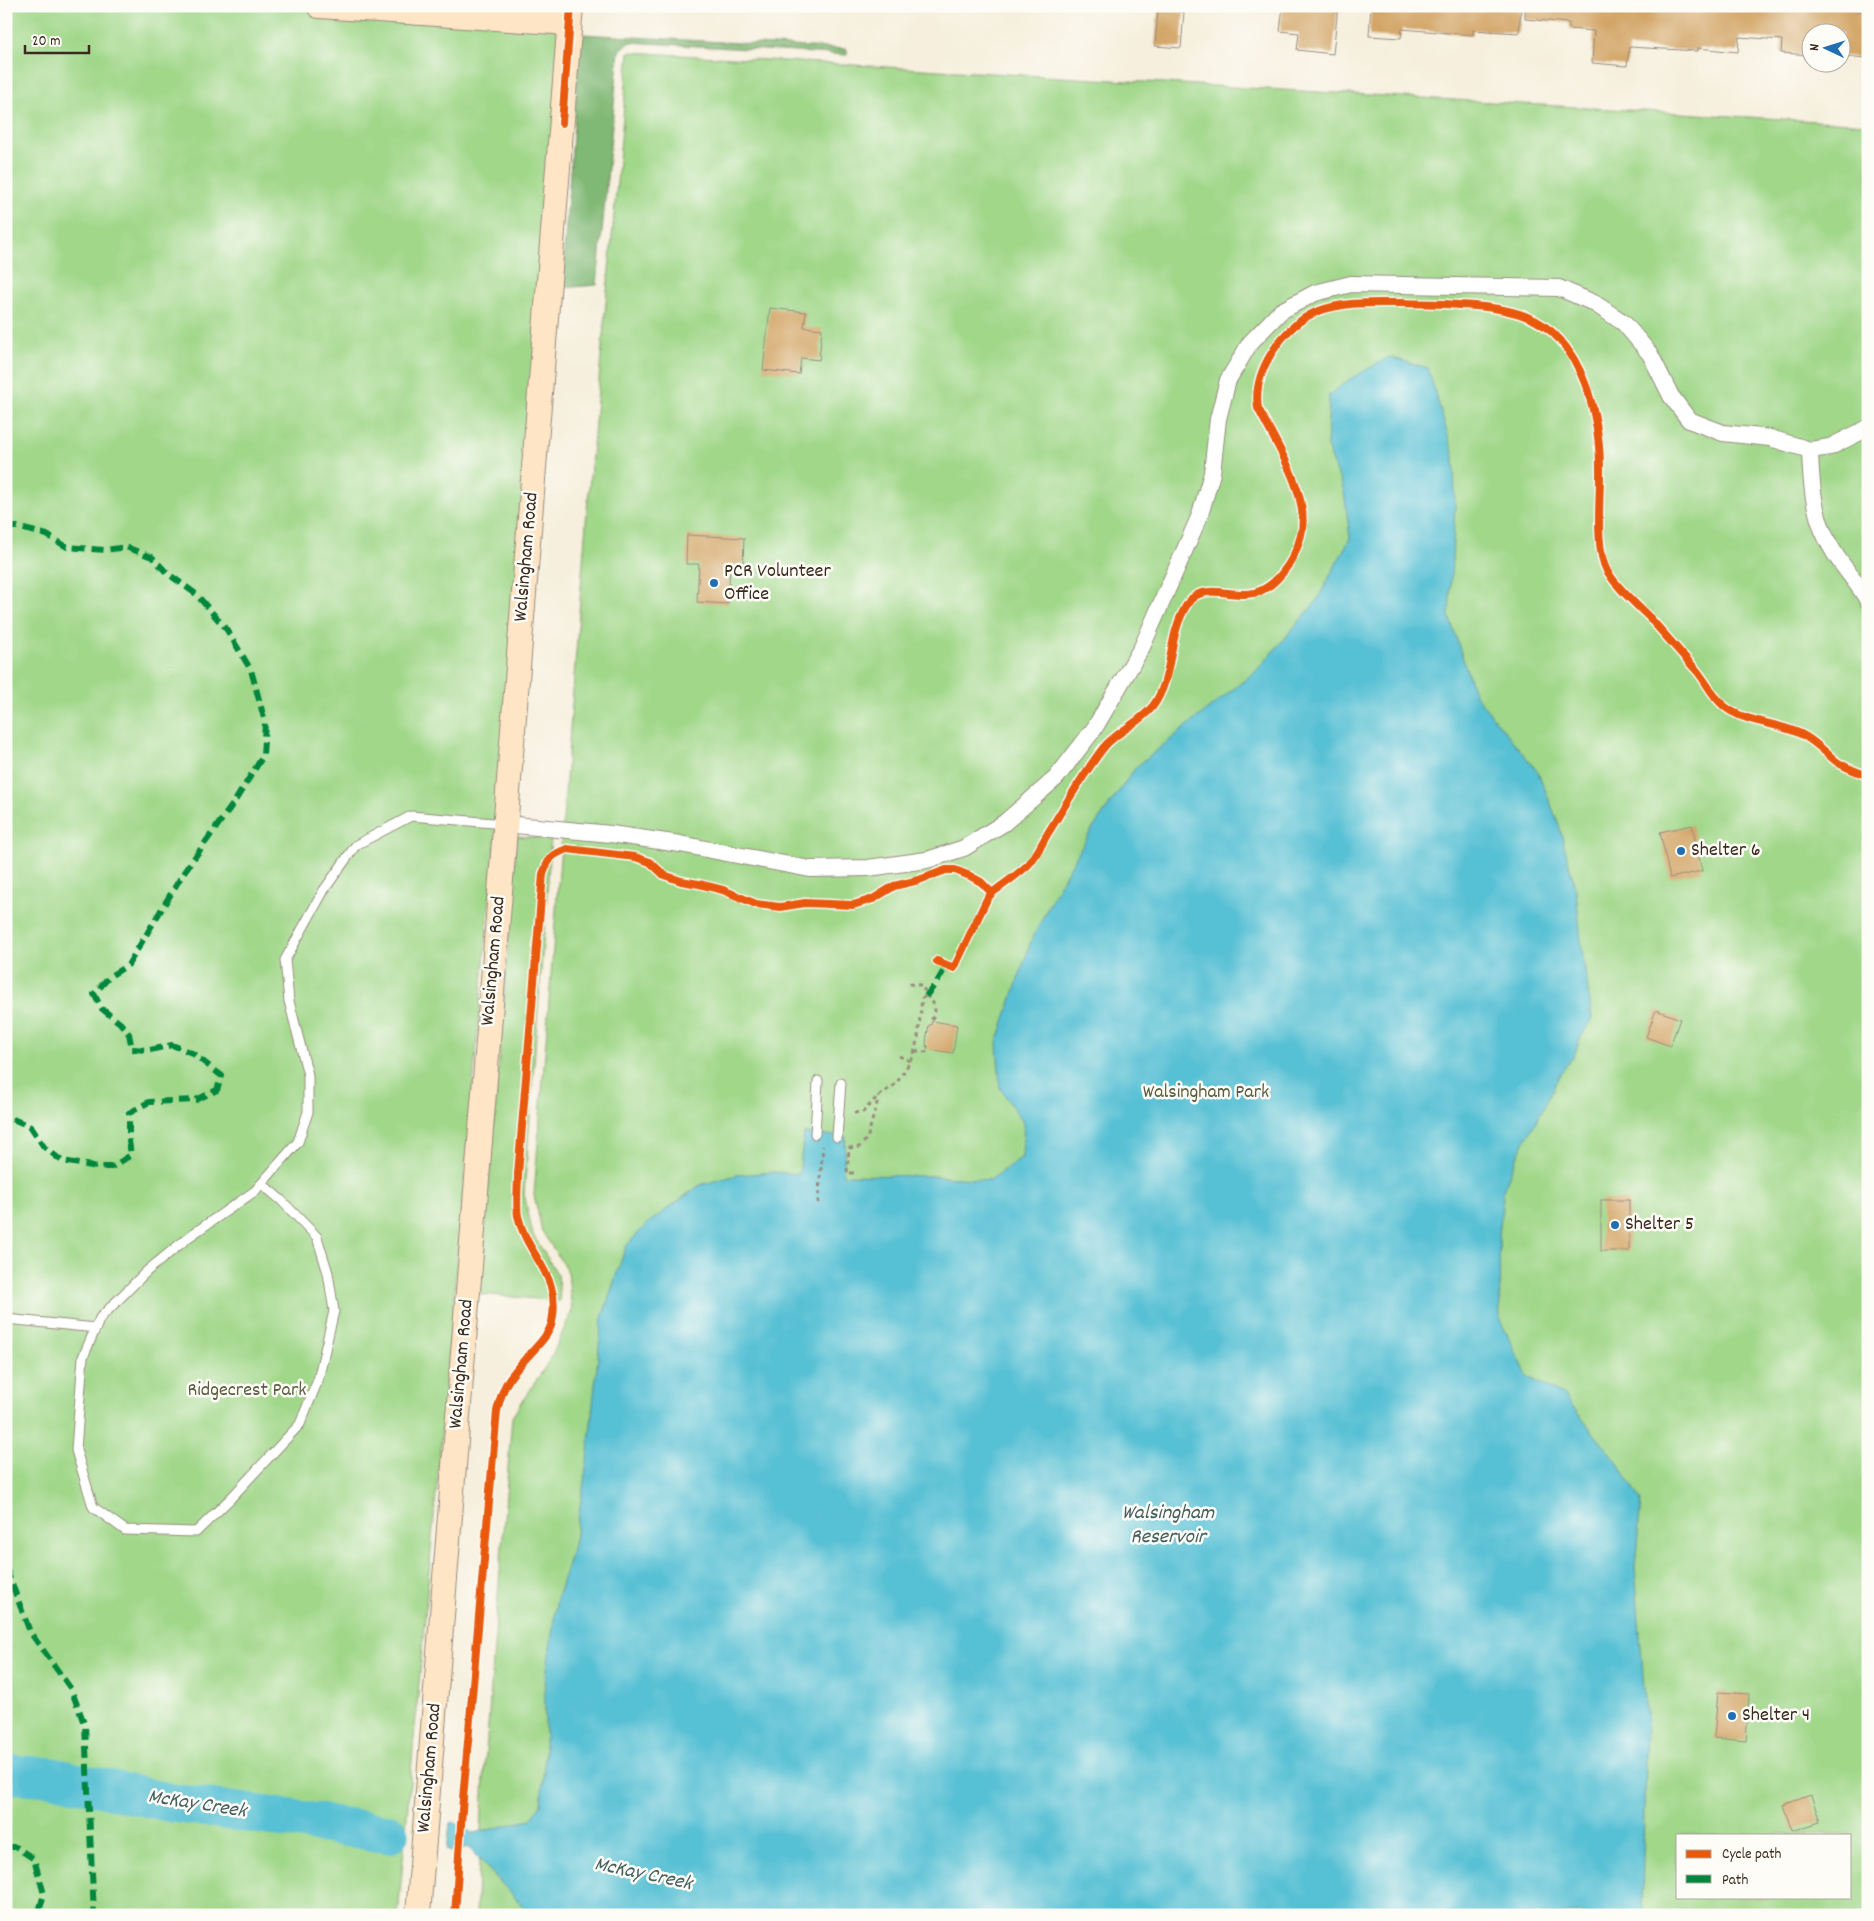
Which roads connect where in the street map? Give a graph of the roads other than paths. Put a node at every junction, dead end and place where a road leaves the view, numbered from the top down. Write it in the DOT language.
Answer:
graph roads {
  1 [pos="319,6"];
  2 [pos="570,15"];
  3 [pos="1868,428"];
  4 [pos="1810,450"];
  5 [pos="1868,601"];
  6 [pos="505,824"];
  7 [pos="818,1081"];
  8 [pos="841,1083"];
  9 [pos="815,1134"];
  10 [pos="837,1137"];
  11 [pos="262,1184"];
  12 [pos="6,1319"];
  13 [pos="96,1328"];
  14 [pos="418,1915"];
  1 -- 2 [label="street"];
  2 -- 6 [label="street, Walsingham Road"];
  3 -- 4 [label="street"];
  4 -- 5 [label="street"];
  4 -- 6 [label="street"];
  6 -- 11 [label="lane"];
  6 -- 14 [label="street, Walsingham Road"];
  7 -- 9 [label="lane"];
  8 -- 10 [label="lane"];
  11 -- 13 [label="lane"];
  11 -- 13 [label="lane"];
  12 -- 13 [label="lane"];
}
